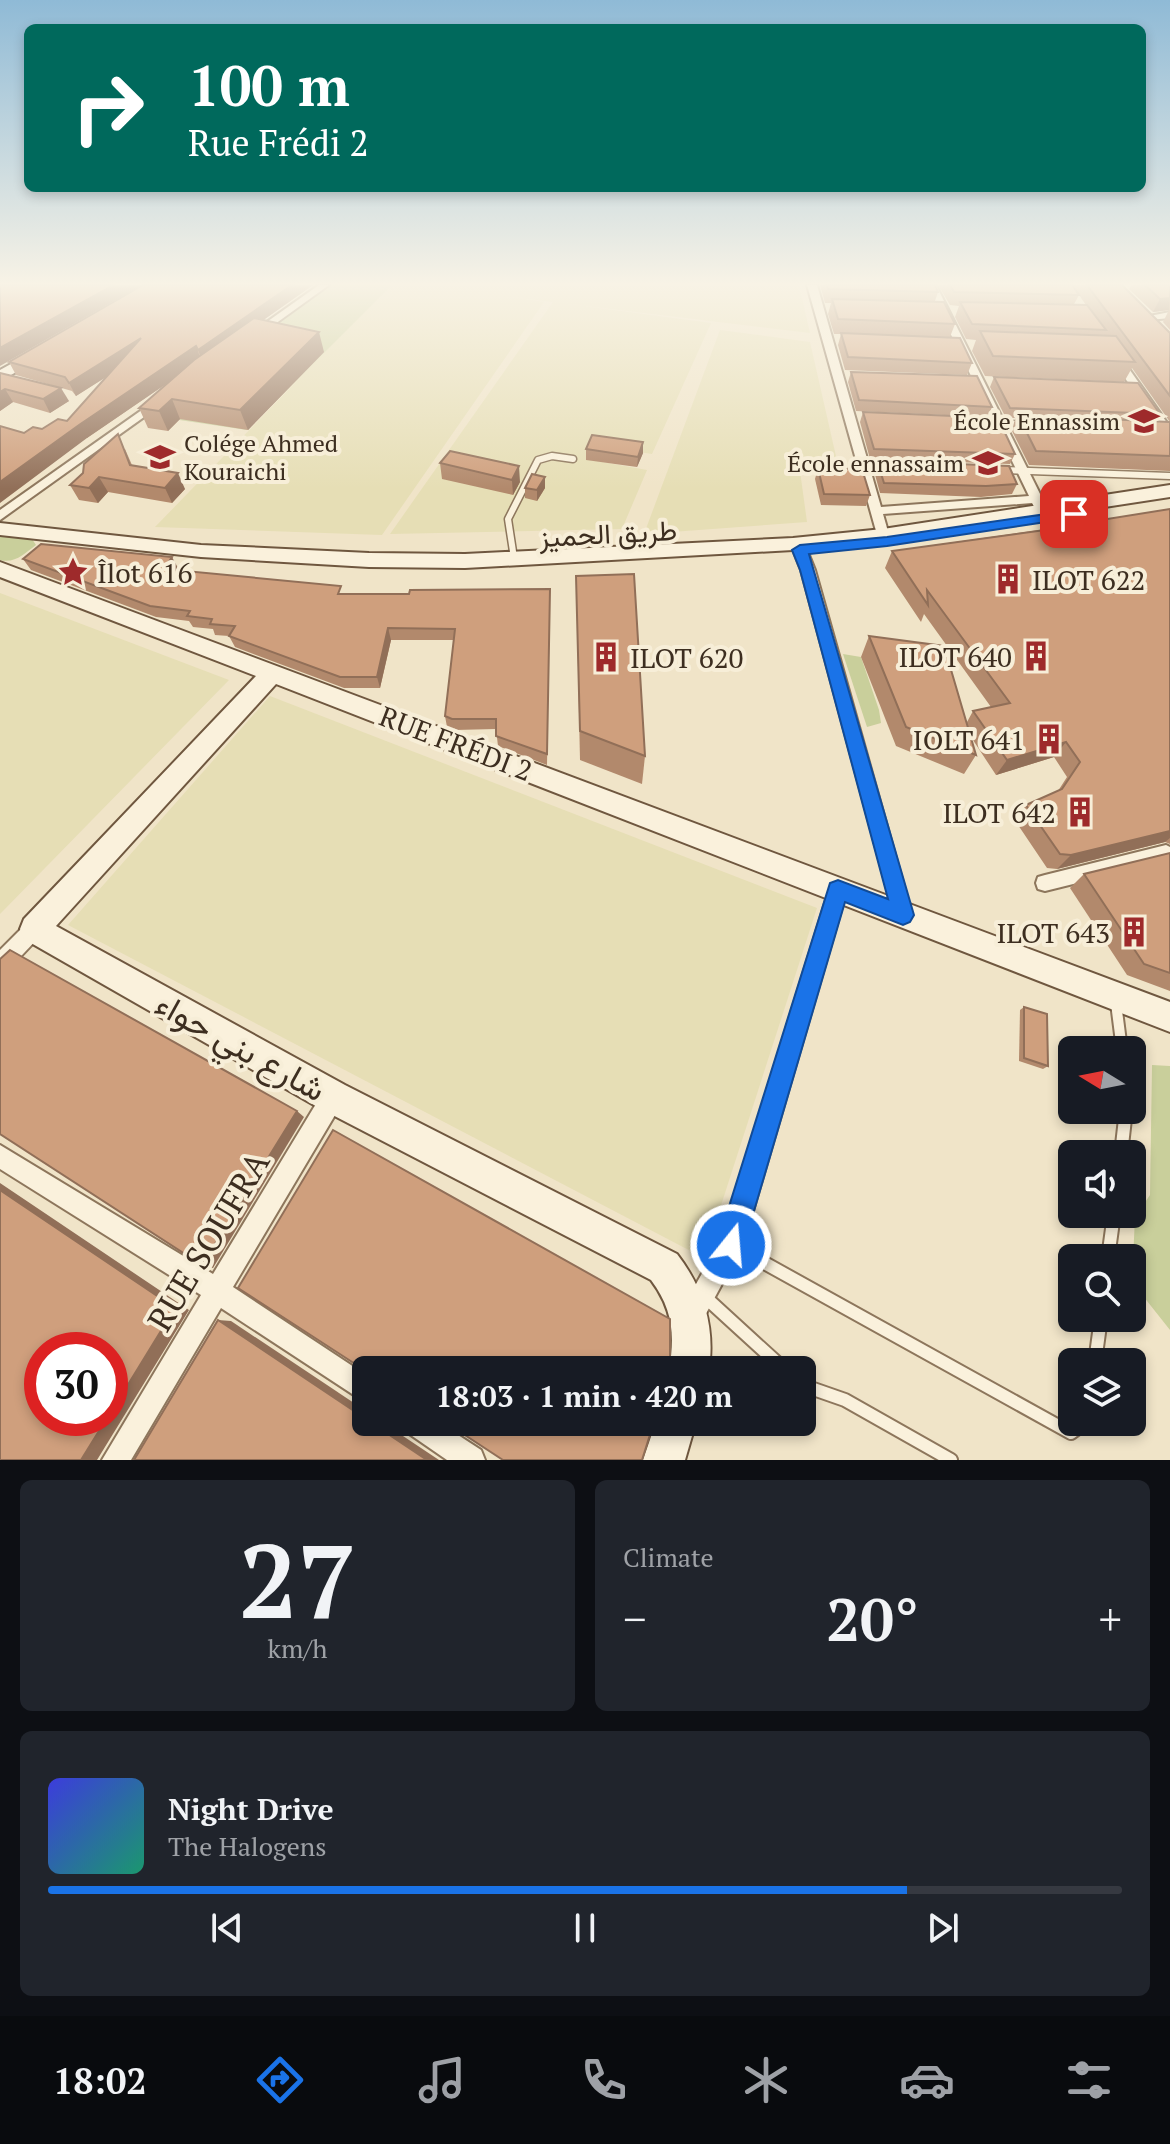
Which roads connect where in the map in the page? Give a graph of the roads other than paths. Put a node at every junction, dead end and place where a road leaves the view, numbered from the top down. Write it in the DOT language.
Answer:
graph roads {
  1 [pos="41,353"];
  2 [pos="831,353"];
  3 [pos="965,353"];
  4 [pos="1113,353"];
  5 [pos="838,375"];
  6 [pos="853,376"];
  7 [pos="5,377"];
  8 [pos="963,380"];
  9 [pos="979,381"];
  10 [pos="995,382"];
  11 [pos="1121,387"];
  12 [pos="1137,388"];
  13 [pos="172,393"];
  14 [pos="849,416"];
  15 [pos="864,417"];
  16 [pos="984,422"];
  17 [pos="999,423"];
  18 [pos="1030,425"];
  19 [pos="1152,430"];
  20 [pos="1169,433"];
  21 [pos="573,459"];
  22 [pos="862,465"];
  23 [pos="876,466"];
  24 [pos="993,470"];
  25 [pos="1022,471"];
  26 [pos="1170,476"];
  27 [pos="1170,491"];
  28 [pos="1170,498"];
  29 [pos="1040,506"];
  30 [pos="876,511"];
  31 [pos="0,516"];
  32 [pos="0,529"];
  33 [pos="883,535"];
  34 [pos="41,547"];
  35 [pos="800,550"];
  36 [pos="514,558"];
  37 [pos="3,574"];
  38 [pos="273,673"];
  39 [pos="1166,853"];
  40 [pos="1045,883"];
  41 [pos="838,890"];
  42 [pos="903,915"];
  43 [pos="34,929"];
  44 [pos="0,964"];
  45 [pos="1115,996"];
  46 [pos="1170,1017"];
  47 [pos="1120,1036"];
  48 [pos="333,1097"];
  49 [pos="0,1156"];
  50 [pos="731,1245"];
  51 [pos="217,1291"];
  52 [pos="697,1306"];
  53 [pos="692,1356"];
  54 [pos="766,1356"];
  55 [pos="352,1381"];
  56 [pos="816,1390"];
  57 [pos="1058,1426"];
  58 [pos="435,1436"];
  59 [pos="672,1436"];
  60 [pos="116,1460"];
  61 [pos="471,1460"];
  62 [pos="664,1460"];
  63 [pos="951,1460"];
  1 -- 7 [label="main road"];
  2 -- 5 [label="street"];
  3 -- 9 [label="street"];
  4 -- 12 [label="street"];
  5 -- 6 [label="lane"];
  5 -- 14 [label="street"];
  8 -- 9 [label="lane"];
  9 -- 10 [label="lane"];
  9 -- 17 [label="street"];
  11 -- 12 [label="lane"];
  12 -- 20 [label="street"];
  13 -- 31 [label="street"];
  14 -- 15 [label="lane"];
  14 -- 22 [label="street"];
  16 -- 17 [label="lane"];
  17 -- 18 [label="lane"];
  17 -- 25 [label="street"];
  19 -- 20 [label="lane"];
  21 -- 36 [label="lane"];
  22 -- 23 [label="lane"];
  22 -- 30 [label="street"];
  24 -- 25 [label="lane"];
  25 -- 26 [label="lane"];
  25 -- 29 [label="street"];
  27 -- 29 [label="main road, طريق الحميز"];
  28 -- 35 [label="main road, طريق الحميز"];
  29 -- 30 [label="street"];
  29 -- 33 [label="main road, طريق الحميز"];
  30 -- 33 [label="street"];
  32 -- 34 [label="main road"];
  33 -- 36 [label="main road, طريق الحميز"];
  34 -- 35 [label="main road, طريق الحميز"];
  34 -- 36 [label="main road, طريق الحميز"];
  34 -- 37 [label="main road"];
  35 -- 42 [label="street"];
  37 -- 38 [label="main road, RUE FRÉDI 2"];
  38 -- 41 [label="main road, RUE FRÉDI 2"];
  38 -- 43 [label="main road"];
  39 -- 40 [label="street"];
  41 -- 42 [label="main road, RUE FRÉDI 2"];
  41 -- 50 [label="street"];
  42 -- 45 [label="main road, RUE FRÉDI 2"];
  43 -- 44 [label="street"];
  43 -- 48 [label="main road, شارع بني حواء"];
  45 -- 46 [label="main road, RUE FRÉDI 2"];
  45 -- 47 [label="lane"];
  48 -- 51 [label="street, RUE SOUFRA"];
  48 -- 52 [label="main road, شارع بني حواء"];
  49 -- 51 [label="street"];
  50 -- 52 [label="street"];
  50 -- 57 [label="lane"];
  51 -- 55 [label="street"];
  51 -- 60 [label="street, RUE SOUFRA"];
  52 -- 53 [label="main road, شارع بني حواء"];
  52 -- 54 [label="lane"];
  56 -- 63 [label="lane"];
  58 -- 61 [label="street"];
  59 -- 62 [label="main road"];
}
